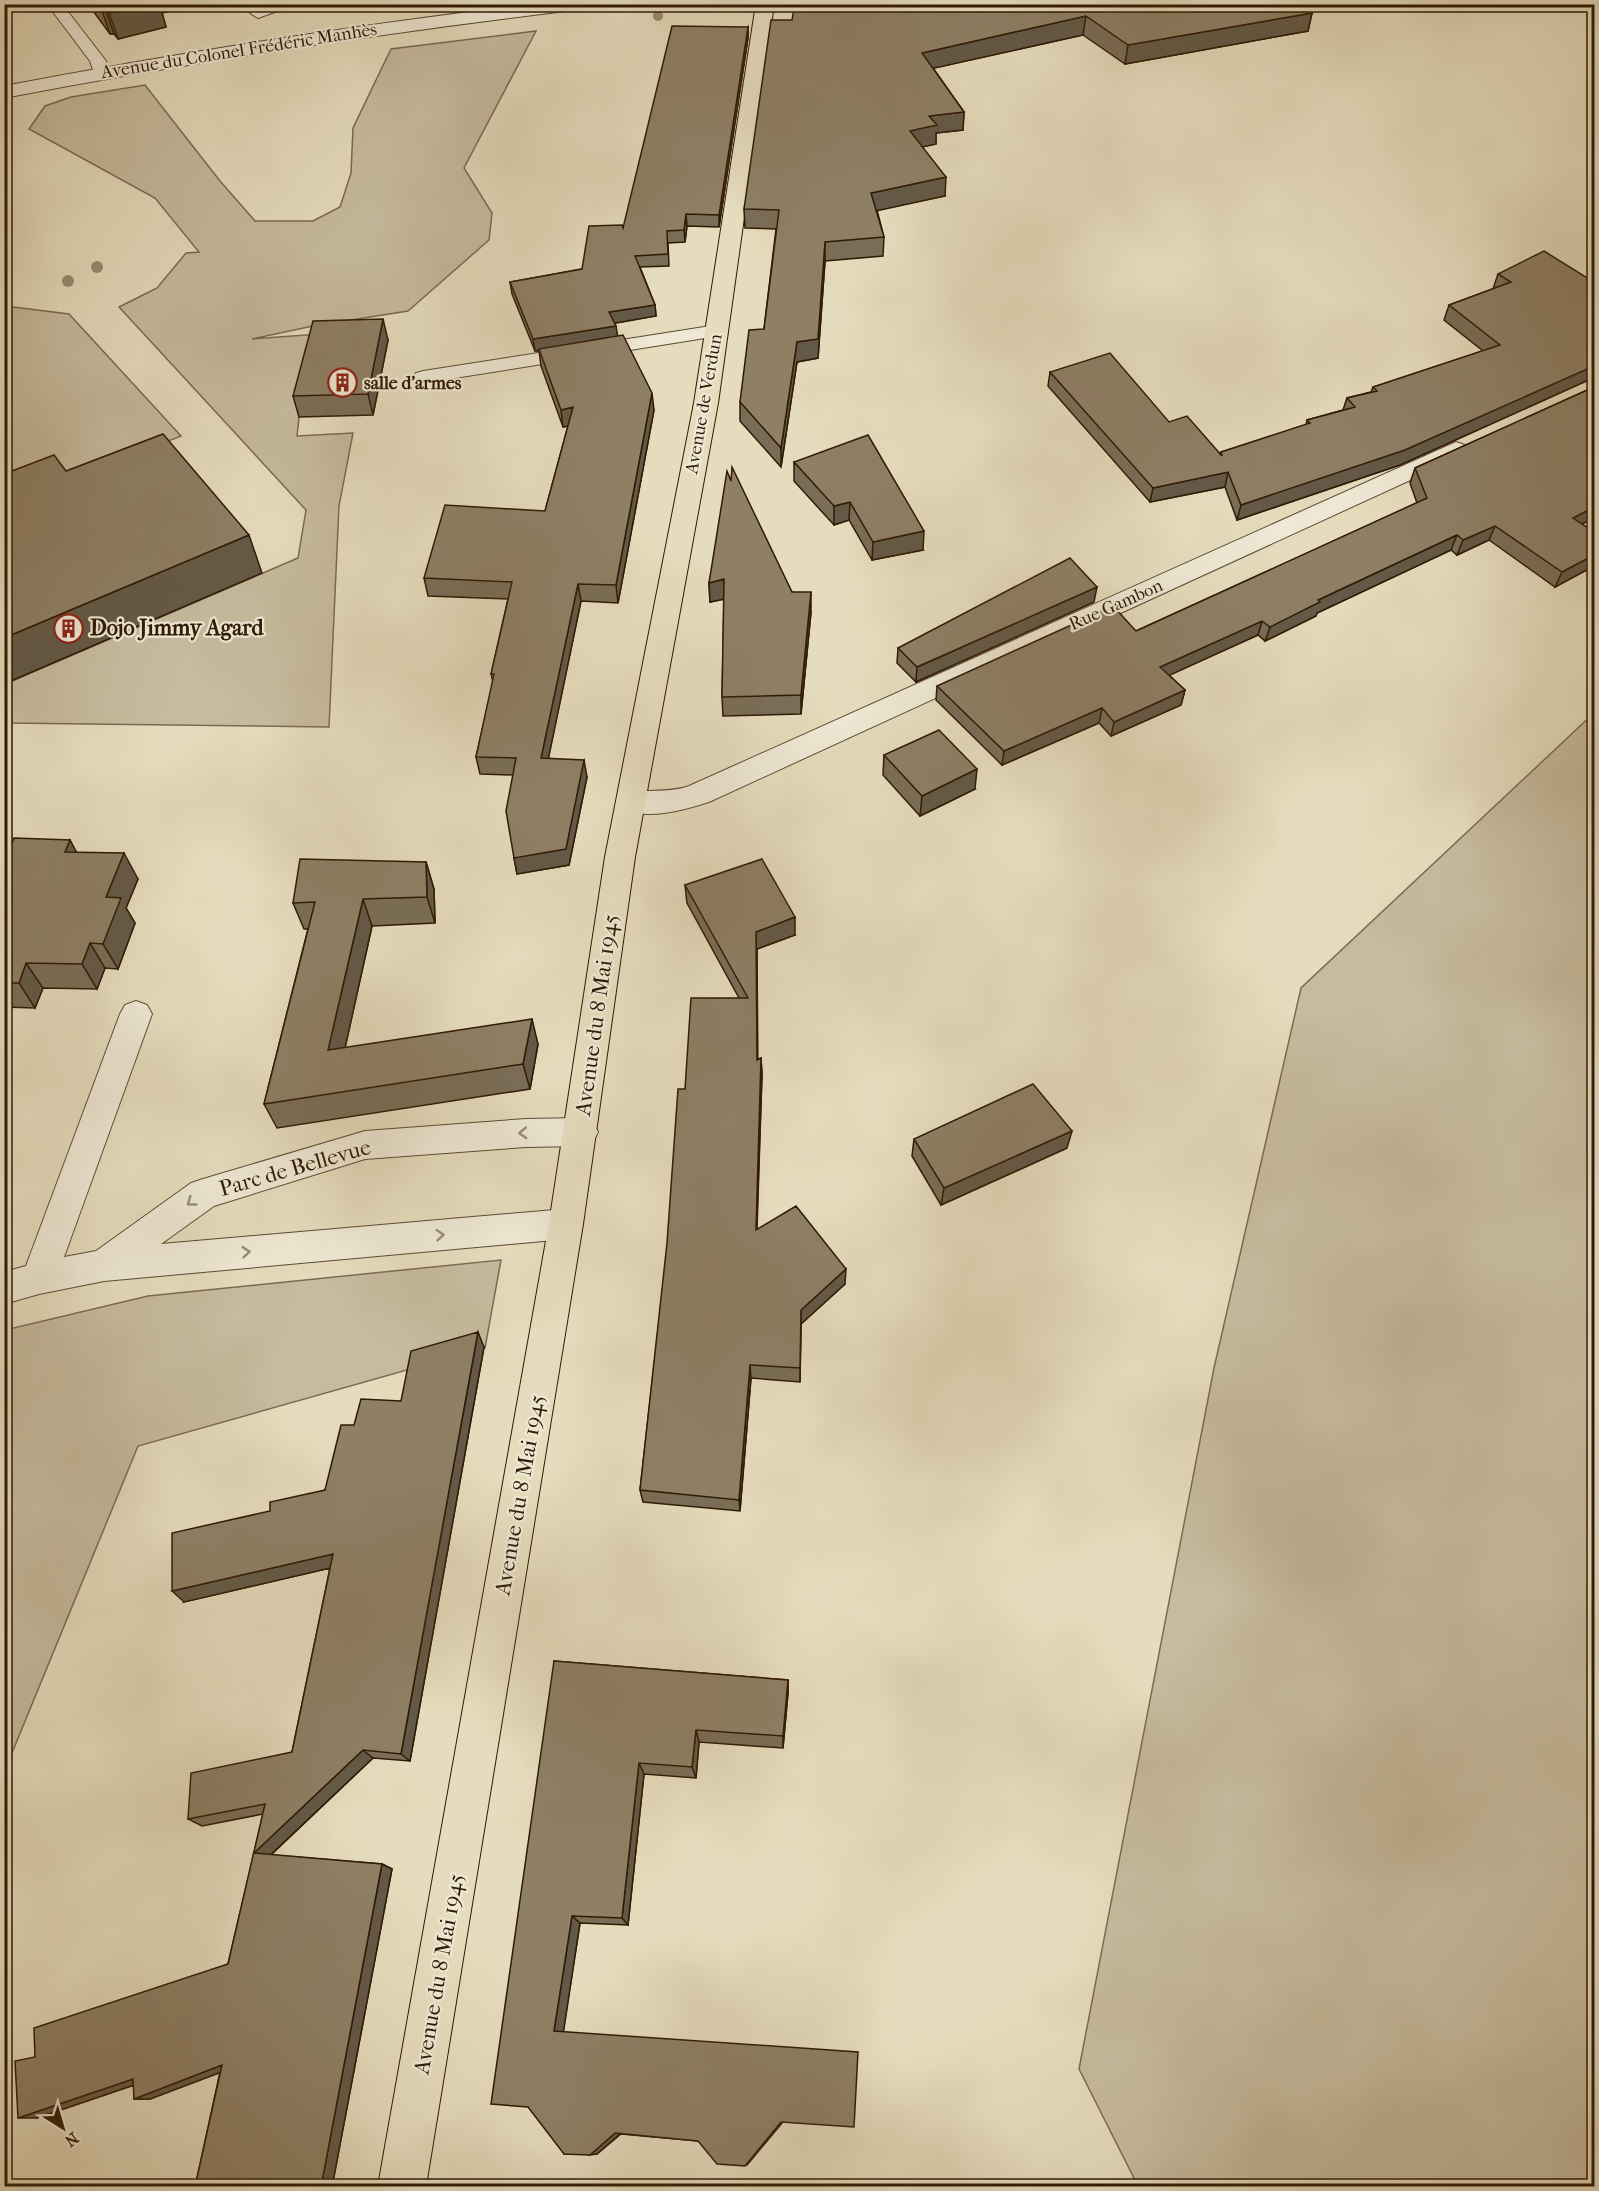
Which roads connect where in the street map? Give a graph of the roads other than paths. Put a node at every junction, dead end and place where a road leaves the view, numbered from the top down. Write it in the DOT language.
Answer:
graph roads {
  1 [pos="54,4"];
  2 [pos="284,4"];
  3 [pos="583,4"];
  4 [pos="765,4"];
  5 [pos="258,13"];
  6 [pos="101,73"];
  7 [pos="4,92"];
  8 [pos="717,331"];
  9 [pos="423,377"];
  10 [pos="1474,442"];
  11 [pos="632,802"];
  12 [pos="136,1014"];
  13 [pos="581,1132"];
  14 [pos="566,1224"];
  15 [pos="104,1265"];
  16 [pos="39,1278"];
  17 [pos="4,1288"];
  18 [pos="402,2187"];
  1 -- 6 [label="lane"];
  2 -- 5 [label="lane"];
  3 -- 6 [label="street, Avenue du Colonel Frédéric Manhès"];
  4 -- 8 [label="main road, Avenue de Verdun"];
  6 -- 7 [label="street, Avenue du Colonel Frédéric Manhès"];
  8 -- 9 [label="lane"];
  8 -- 11 [label="main road, Avenue de Verdun"];
  10 -- 11 [label="street, Rue Gambon"];
  11 -- 13 [label="main road, Avenue du 8 Mai 1945"];
  12 -- 16 [label="street"];
  13 -- 14 [label="main road, Avenue du 8 Mai 1945"];
  13 -- 15 [label="street, Parc de Bellevue, one-way"];
  15 -- 14 [label="street, Parc de Bellevue, one-way"];
  14 -- 18 [label="main road, Avenue du 8 Mai 1945"];
  15 -- 16 [label="street, Parc de Bellevue"];
  16 -- 17 [label="street, Parc de Bellevue"];
}
